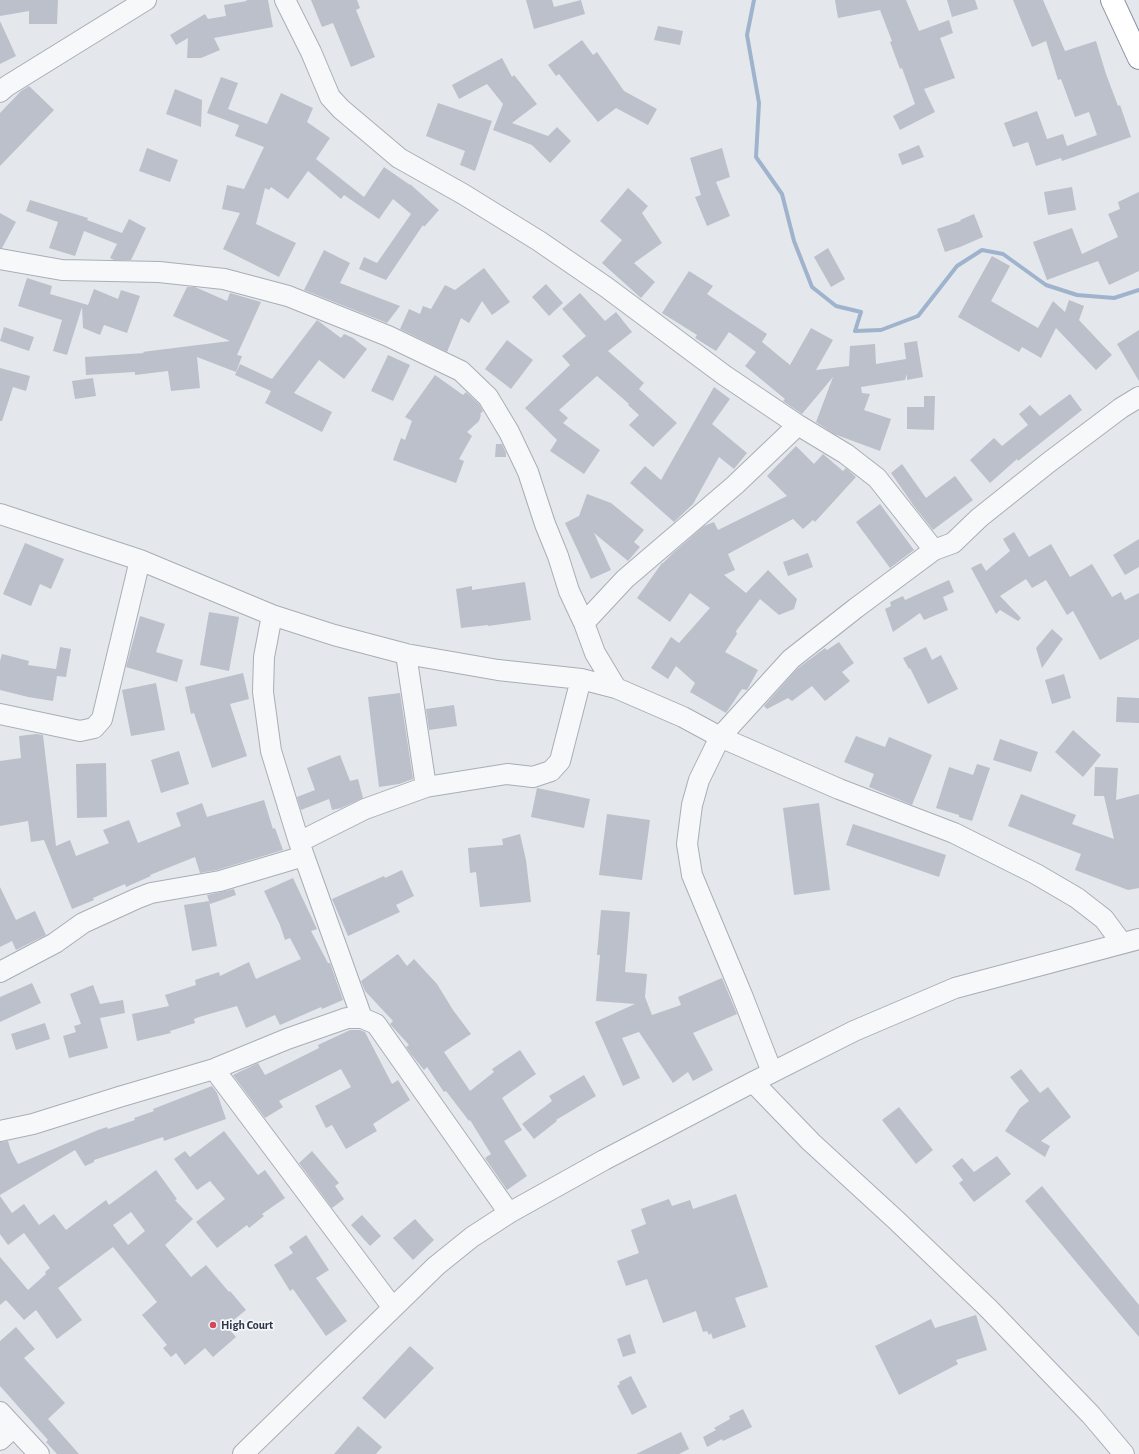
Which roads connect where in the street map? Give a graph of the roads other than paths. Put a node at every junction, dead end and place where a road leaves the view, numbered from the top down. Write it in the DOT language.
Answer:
graph roads {
  1 [pos="146,0"];
  2 [pos="285,0"];
  3 [pos="1112,0"];
  4 [pos="1139,58"];
  5 [pos="0,92"];
  6 [pos="0,259"];
  7 [pos="1139,397"];
  8 [pos="798,425"];
  9 [pos="0,514"];
  10 [pos="934,550"];
  11 [pos="140,560"];
  12 [pos="272,615"];
  13 [pos="584,623"];
  14 [pos="406,654"];
  15 [pos="581,679"];
  16 [pos="616,688"];
  17 [pos="0,714"];
  18 [pos="720,737"];
  19 [pos="426,787"];
  20 [pos="302,849"];
  21 [pos="1130,941"];
  22 [pos="0,972"];
  23 [pos="362,1018"];
  24 [pos="214,1069"];
  25 [pos="772,1072"];
  26 [pos="753,1082"];
  27 [pos="0,1132"];
  28 [pos="509,1213"];
  29 [pos="393,1308"];
  30 [pos="0,1412"];
  31 [pos="7,1434"];
  32 [pos="39,1454"];
  33 [pos="243,1454"];
  34 [pos="1124,1454"];
  1 -- 5 [label="street"];
  2 -- 8 [label="street"];
  3 -- 4 [label="highway"];
  6 -- 13 [label="street"];
  7 -- 10 [label="street"];
  8 -- 10 [label="street"];
  8 -- 13 [label="street"];
  9 -- 11 [label="street"];
  10 -- 18 [label="street"];
  11 -- 12 [label="street"];
  11 -- 17 [label="street"];
  12 -- 14 [label="street"];
  12 -- 20 [label="street"];
  13 -- 16 [label="street"];
  14 -- 15 [label="street"];
  14 -- 19 [label="street"];
  15 -- 16 [label="street"];
  15 -- 19 [label="street"];
  16 -- 18 [label="street"];
  18 -- 21 [label="street"];
  18 -- 25 [label="street"];
  19 -- 20 [label="street"];
  20 -- 22 [label="street"];
  20 -- 23 [label="street"];
  21 -- 25 [label="street"];
  23 -- 24 [label="street"];
  23 -- 28 [label="street"];
  24 -- 27 [label="street"];
  24 -- 29 [label="street"];
  25 -- 26 [label="street"];
  26 -- 28 [label="street"];
  26 -- 34 [label="street"];
  28 -- 29 [label="street"];
  29 -- 33 [label="street"];
  30 -- 31 [label="street"];
  31 -- 32 [label="street"];
}
